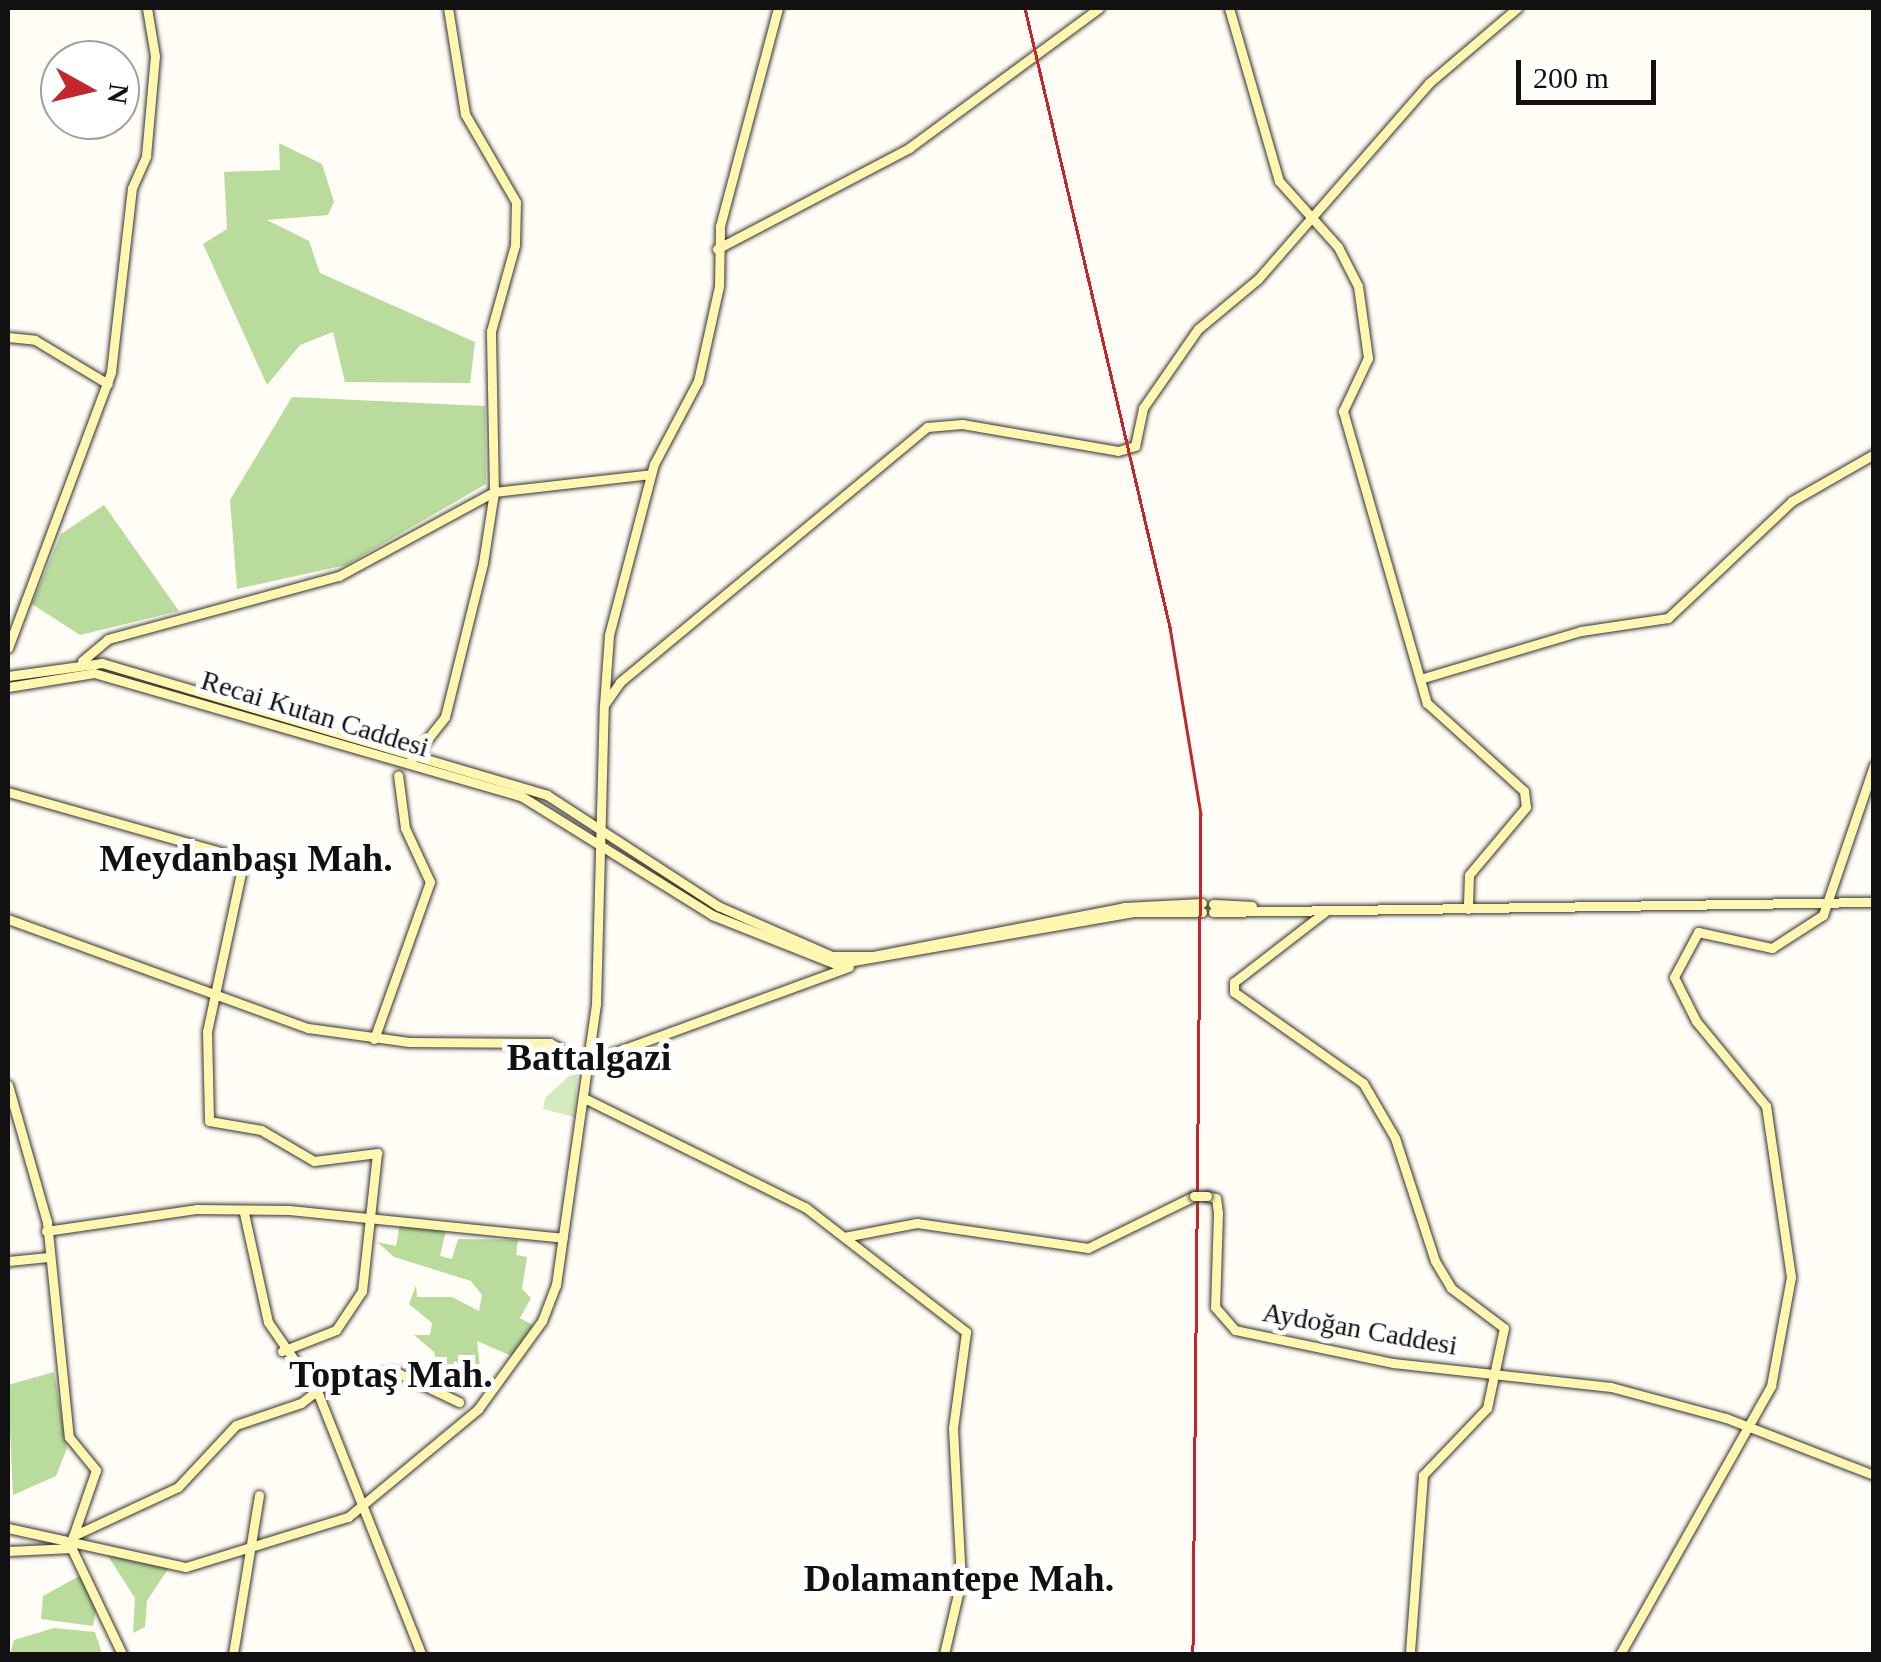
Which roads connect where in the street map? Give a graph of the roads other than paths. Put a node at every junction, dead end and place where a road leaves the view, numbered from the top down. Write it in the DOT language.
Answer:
graph roads {
  1 [pos="148,8"];
  2 [pos="448,8"];
  3 [pos="778,8"];
  4 [pos="1099,8"];
  5 [pos="1229,8"];
  6 [pos="1517,8"];
  7 [pos="1310,216"];
  8 [pos="717,249"];
  9 [pos="8,337"];
  10 [pos="108,384"];
  11 [pos="1874,454"];
  12 [pos="652,474"];
  13 [pos="494,492"];
  14 [pos="8,648"];
  15 [pos="82,662"];
  16 [pos="8,676"];
  17 [pos="1420,679"];
  18 [pos="8,687"];
  19 [pos="604,706"];
  20 [pos="1874,765"];
  21 [pos="403,767"];
  22 [pos="8,792"];
  23 [pos="598,829"];
  24 [pos="597,842"];
  25 [pos="616,855"];
  26 [pos="602,874"];
  27 [pos="1874,902"];
  28 [pos="1830,905"];
  29 [pos="1468,908"];
  30 [pos="1326,910"];
  31 [pos="8,919"];
  32 [pos="850,962"];
  33 [pos="212,999"];
  34 [pos="374,1039"];
  35 [pos="586,1063"];
  36 [pos="8,1085"];
  37 [pos="584,1098"];
  38 [pos="244,1214"];
  39 [pos="365,1216"];
  40 [pos="46,1231"];
  41 [pos="844,1237"];
  42 [pos="564,1238"];
  43 [pos="48,1257"];
  44 [pos="8,1260"];
  45 [pos="282,1351"];
  46 [pos="1495,1371"];
  47 [pos="316,1392"];
  48 [pos="460,1402"];
  49 [pos="1748,1427"];
  50 [pos="1874,1475"];
  51 [pos="259,1495"];
  52 [pos="360,1508"];
  53 [pos="8,1528"];
  54 [pos="72,1543"];
  55 [pos="246,1544"];
  56 [pos="8,1551"];
  57 [pos="122,1654"];
  58 [pos="233,1654"];
  59 [pos="422,1654"];
  60 [pos="944,1654"];
  61 [pos="1410,1654"];
  62 [pos="1620,1654"];
  1 -- 10 [label="street"];
  2 -- 13 [label="street"];
  3 -- 8 [label="street"];
  4 -- 8 [label="street"];
  5 -- 7 [label="street"];
  6 -- 7 [label="street"];
  7 -- 17 [label="street"];
  7 -- 19 [label="street"];
  8 -- 12 [label="street"];
  9 -- 10 [label="street"];
  10 -- 14 [label="street"];
  11 -- 17 [label="street"];
  12 -- 13 [label="street"];
  12 -- 19 [label="street"];
  13 -- 15 [label="street"];
  13 -- 21 [label="street"];
  15 -- 16 [label="street, Recai Kutan Caddesi"];
  15 -- 21 [label="street, Recai Kutan Caddesi"];
  17 -- 29 [label="street"];
  18 -- 21 [label="street, Recai Kutan Caddesi"];
  19 -- 23 [label="street"];
  20 -- 28 [label="street"];
  21 -- 23 [label="street, Recai Kutan Caddesi"];
  21 -- 24 [label="street, Recai Kutan Caddesi"];
  21 -- 34 [label="street"];
  22 -- 33 [label="street"];
  23 -- 24 [label="street"];
  23 -- 32 [label="street, Recai Kutan Caddesi"];
  24 -- 25 [label="street, Recai Kutan Caddesi"];
  24 -- 26 [label="street"];
  25 -- 26 [label="street"];
  25 -- 32 [label="street, Recai Kutan Caddesi"];
  26 -- 35 [label="street"];
  27 -- 28 [label="street"];
  28 -- 29 [label="street"];
  28 -- 49 [label="street"];
  29 -- 30 [label="street"];
  30 -- 32 [label="street"];
  30 -- 46 [label="street"];
  31 -- 33 [label="street"];
  32 -- 35 [label="street"];
  33 -- 34 [label="street"];
  33 -- 39 [label="street"];
  34 -- 35 [label="street"];
  35 -- 37 [label="street"];
  36 -- 40 [label="street"];
  37 -- 41 [label="street"];
  37 -- 42 [label="street"];
  38 -- 39 [label="street"];
  38 -- 40 [label="street"];
  38 -- 45 [label="street"];
  39 -- 42 [label="street"];
  39 -- 45 [label="street"];
  40 -- 43 [label="street"];
  41 -- 46 [label="street, Aydoğan Caddesi, bridge"];
  41 -- 60 [label="street"];
  42 -- 52 [label="street"];
  43 -- 44 [label="street"];
  43 -- 54 [label="street"];
  45 -- 47 [label="street"];
  46 -- 49 [label="street, Aydoğan Caddesi"];
  46 -- 61 [label="street"];
  47 -- 48 [label="street"];
  47 -- 52 [label="street"];
  47 -- 54 [label="street"];
  49 -- 50 [label="street, Aydoğan Caddesi"];
  49 -- 62 [label="street"];
  51 -- 55 [label="street"];
  52 -- 55 [label="street"];
  52 -- 59 [label="street"];
  53 -- 54 [label="street"];
  54 -- 55 [label="street"];
  54 -- 56 [label="street"];
  54 -- 57 [label="street"];
  55 -- 58 [label="street"];
}
